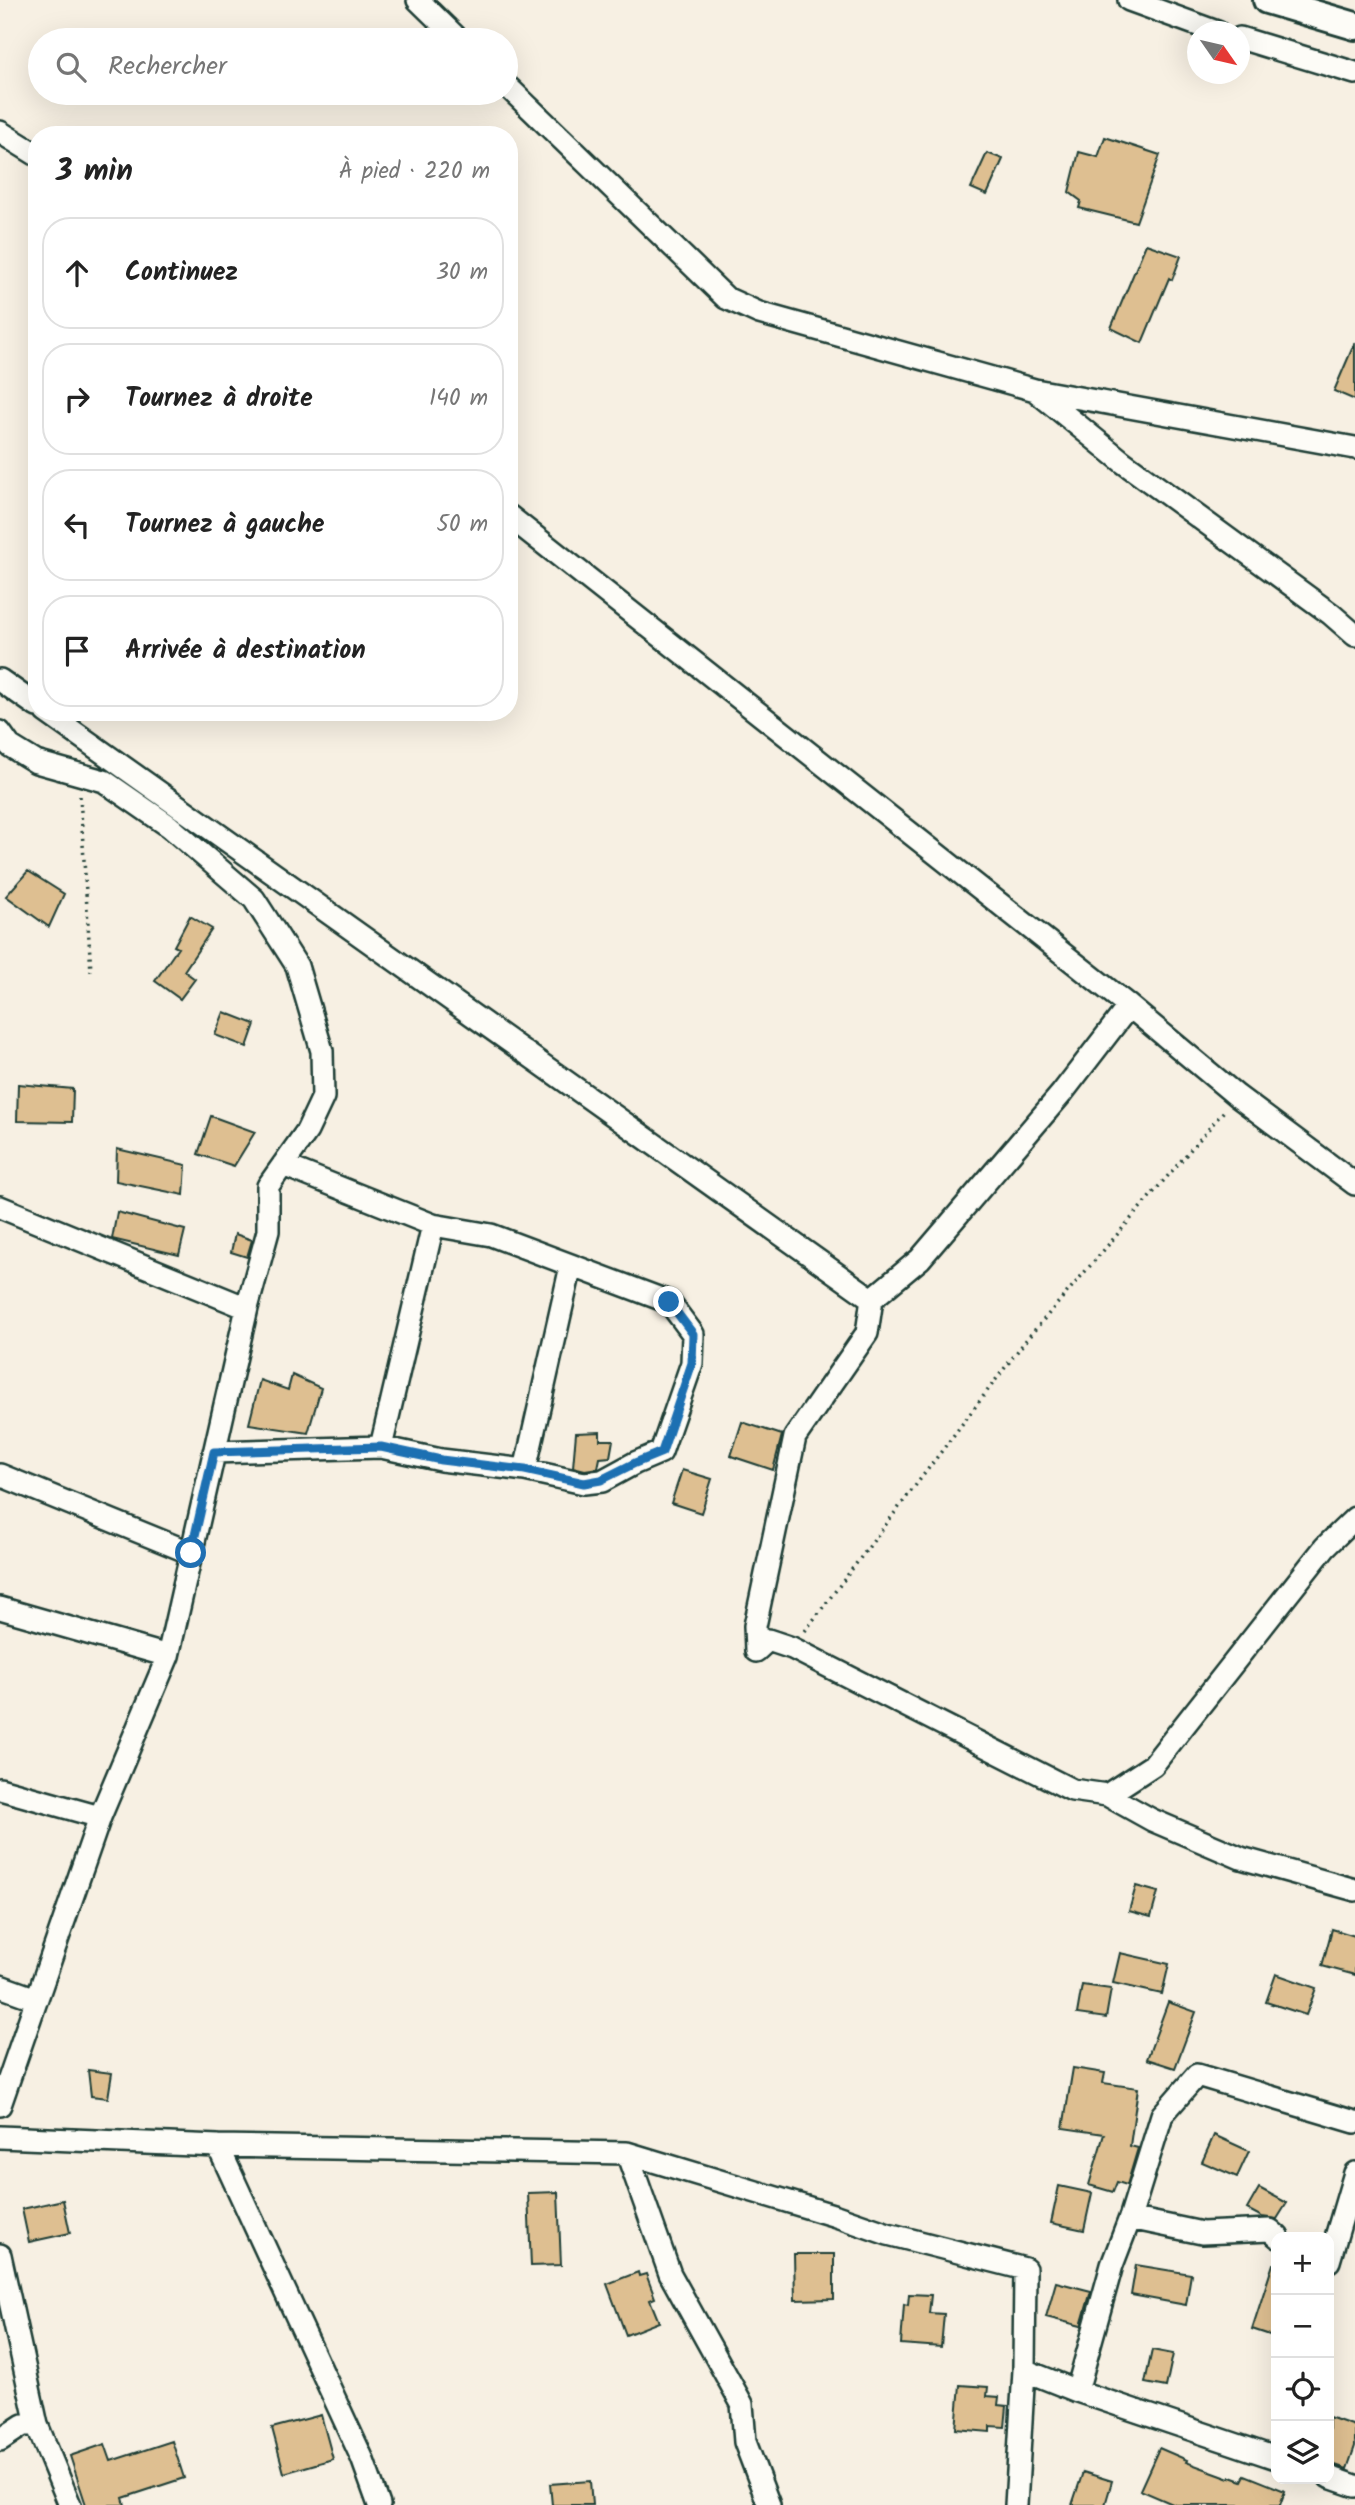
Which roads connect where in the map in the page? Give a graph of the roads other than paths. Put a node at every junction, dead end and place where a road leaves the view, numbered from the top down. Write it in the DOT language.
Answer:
graph roads {
  1 [pos="418,0"];
  2 [pos="1129,0"];
  3 [pos="1267,0"];
  4 [pos="1187,21"];
  5 [pos="1355,26"];
  6 [pos="447,28"];
  7 [pos="1250,41"];
  8 [pos="1355,73"];
  9 [pos="518,97"];
  10 [pos="0,132"];
  11 [pos="28,149"];
  12 [pos="1035,390"];
  13 [pos="1355,448"];
  14 [pos="518,523"];
  15 [pos="1355,635"];
  16 [pos="0,680"];
  17 [pos="28,700"];
  18 [pos="59,721"];
  19 [pos="0,732"];
  20 [pos="1129,1006"];
  21 [pos="283,1165"];
  22 [pos="1355,1184"];
  23 [pos="0,1208"];
  24 [pos="433,1225"];
  25 [pos="571,1266"];
  26 [pos="872,1299"];
  27 [pos="247,1308"];
  28 [pos="381,1447"];
  29 [pos="214,1452"];
  30 [pos="525,1470"];
  31 [pos="0,1475"];
  32 [pos="1355,1518"];
  33 [pos="191,1553"];
  34 [pos="0,1608"];
  35 [pos="168,1656"];
  36 [pos="0,1789"];
  37 [pos="1107,1795"];
  38 [pos="100,1817"];
  39 [pos="1355,1890"];
  40 [pos="0,1986"];
  41 [pos="36,1999"];
  42 [pos="0,2105"];
  43 [pos="1355,2122"];
  44 [pos="0,2137"];
  45 [pos="218,2146"];
  46 [pos="627,2153"];
  47 [pos="1355,2173"];
  48 [pos="1130,2218"];
  49 [pos="1272,2232"];
  50 [pos="1334,2244"];
  51 [pos="0,2255"];
  52 [pos="1024,2370"];
  53 [pos="1077,2391"];
  54 [pos="37,2425"];
  55 [pos="0,2440"];
  56 [pos="1271,2449"];
  57 [pos="1334,2479"];
  58 [pos="1355,2486"];
  59 [pos="71,2505"];
  60 [pos="379,2505"];
  61 [pos="769,2505"];
  62 [pos="1016,2505"];
  1 -- 6 [label="street"];
  2 -- 4 [label="street"];
  3 -- 5 [label="main road"];
  7 -- 8 [label="street"];
  9 -- 12 [label="street"];
  10 -- 11 [label="street"];
  12 -- 13 [label="street"];
  12 -- 15 [label="street"];
  14 -- 20 [label="street"];
  16 -- 17 [label="street"];
  18 -- 26 [label="street"];
  19 -- 21 [label="street"];
  20 -- 22 [label="street"];
  20 -- 26 [label="street"];
  21 -- 24 [label="street"];
  21 -- 27 [label="street"];
  23 -- 27 [label="street"];
  24 -- 25 [label="street"];
  24 -- 28 [label="street"];
  25 -- 30 [label="street"];
  25 -- 30 [label="street"];
  26 -- 37 [label="street"];
  27 -- 29 [label="street"];
  28 -- 29 [label="street"];
  28 -- 30 [label="street"];
  29 -- 33 [label="street"];
  31 -- 33 [label="street"];
  32 -- 37 [label="street"];
  33 -- 35 [label="street"];
  34 -- 35 [label="street"];
  35 -- 38 [label="street"];
  36 -- 38 [label="street"];
  37 -- 39 [label="street"];
  38 -- 41 [label="street"];
  40 -- 41 [label="street"];
  41 -- 42 [label="street"];
  43 -- 48 [label="street"];
  44 -- 45 [label="street"];
  45 -- 46 [label="street"];
  45 -- 60 [label="street"];
  46 -- 52 [label="street"];
  46 -- 61 [label="street"];
  47 -- 50 [label="street"];
  48 -- 49 [label="street"];
  48 -- 53 [label="street"];
  51 -- 54 [label="street"];
  52 -- 53 [label="street"];
  52 -- 62 [label="street"];
  53 -- 56 [label="street"];
  54 -- 55 [label="street"];
  54 -- 59 [label="street"];
  57 -- 58 [label="street"];
}
